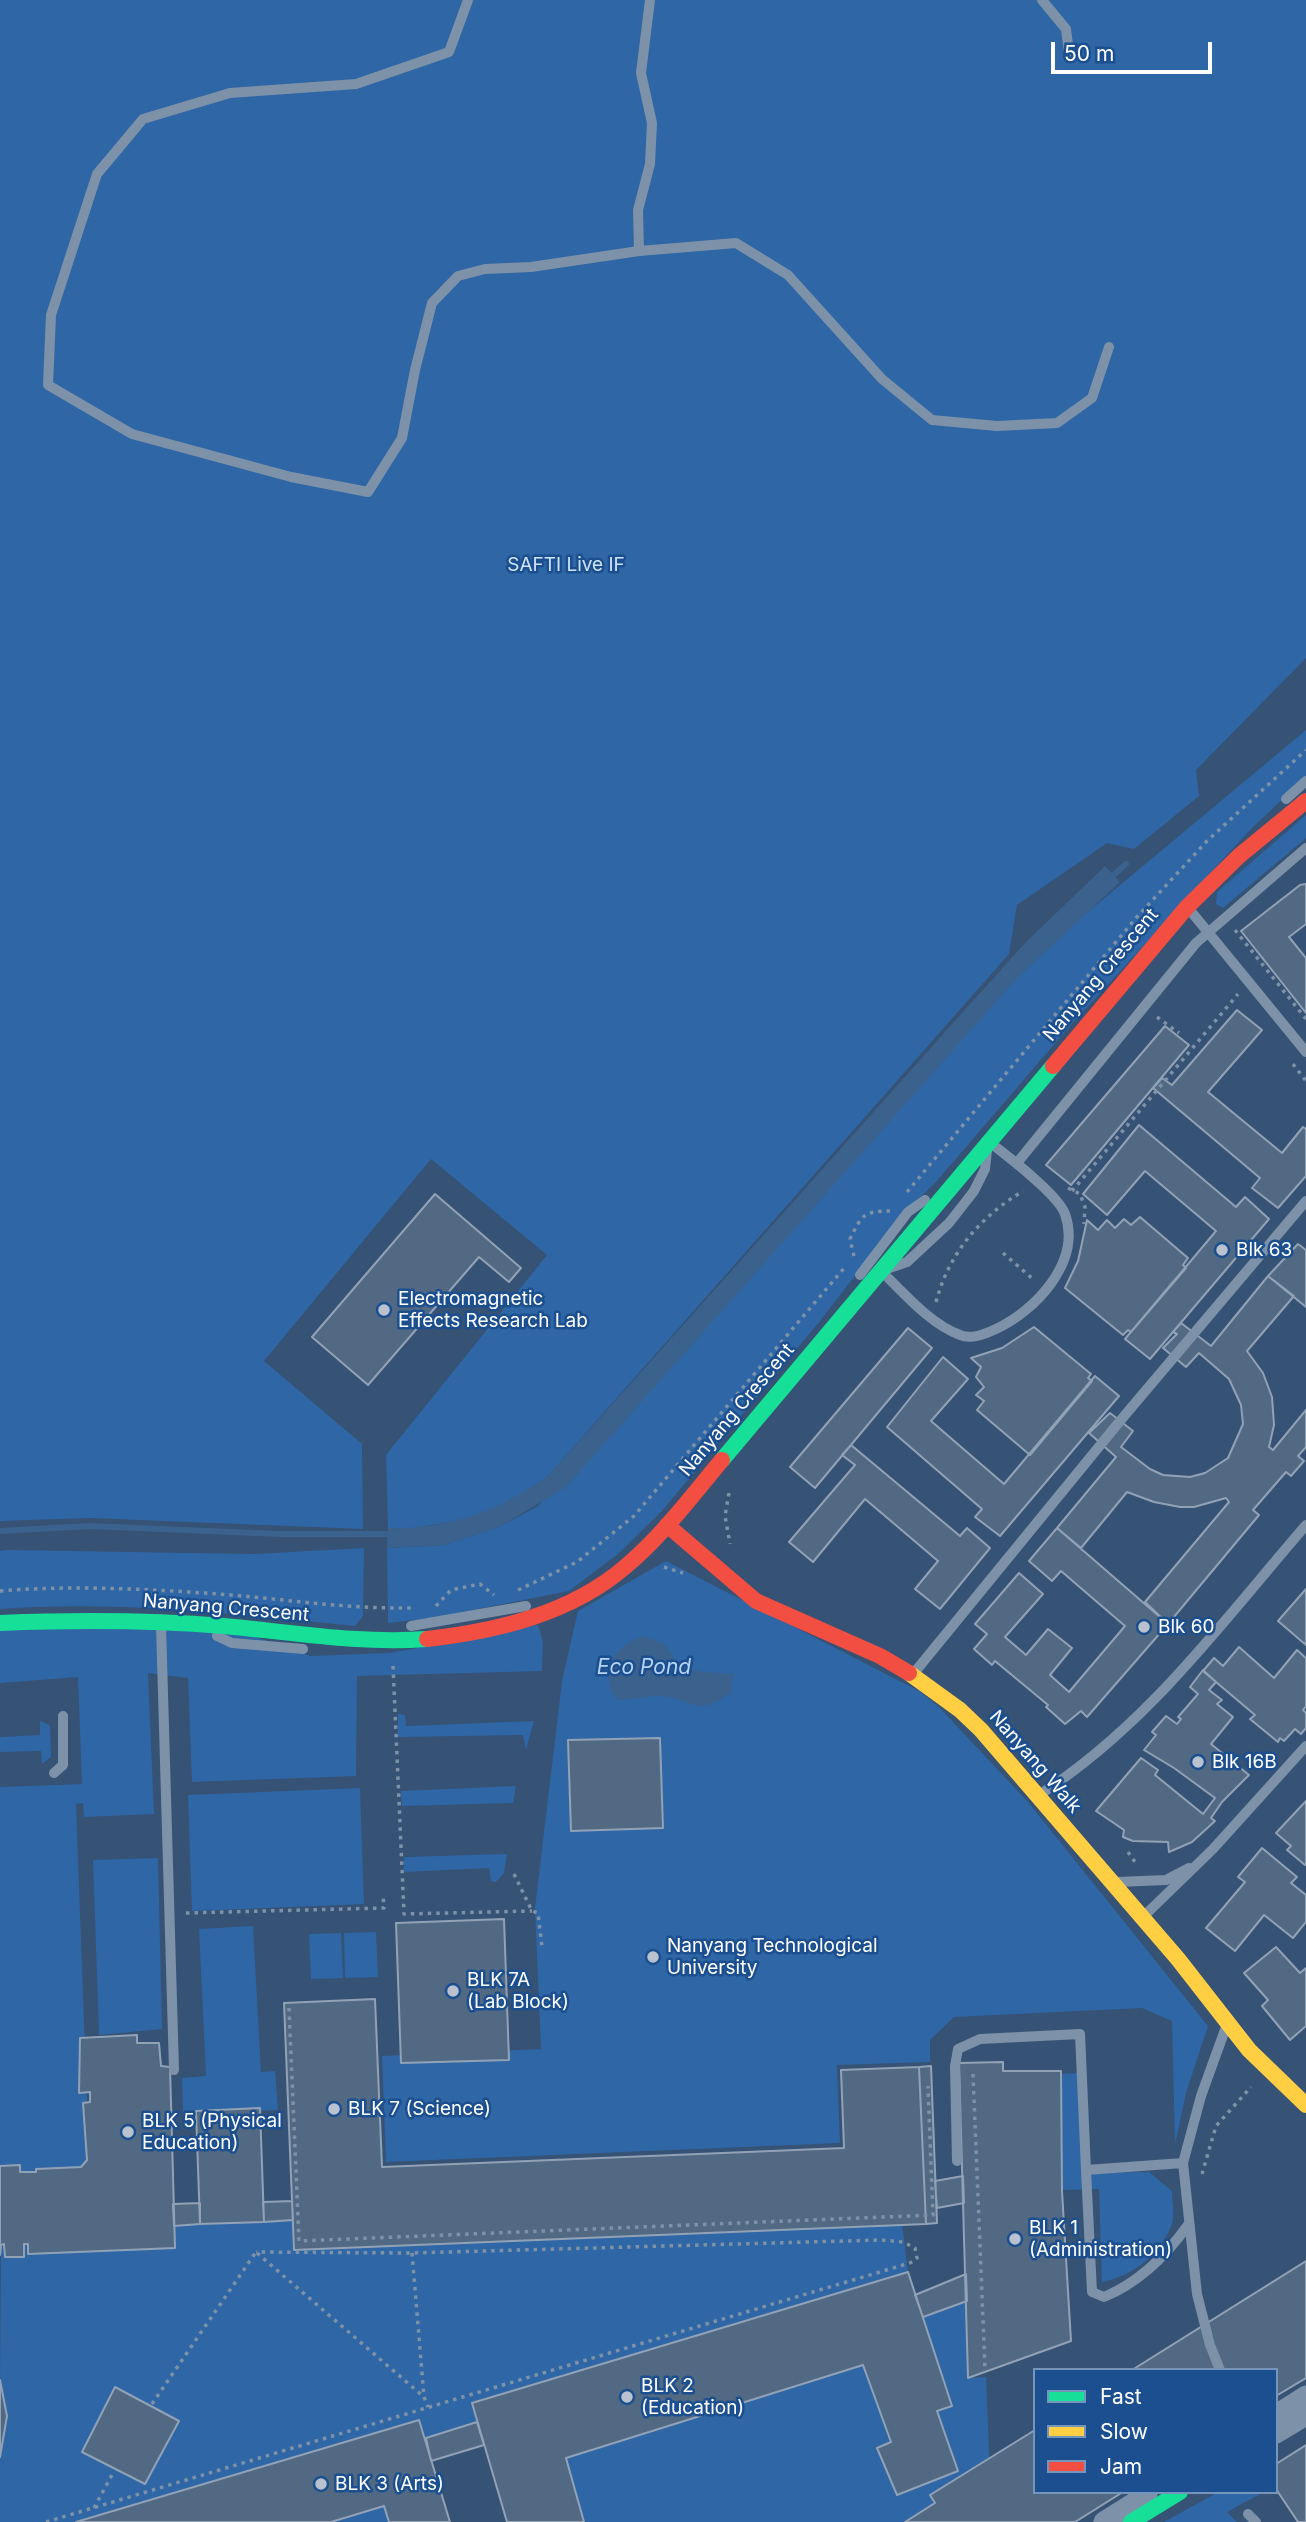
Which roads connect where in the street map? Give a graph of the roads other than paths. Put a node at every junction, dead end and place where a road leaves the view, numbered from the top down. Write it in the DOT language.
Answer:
graph roads {
  1 [pos="468,0"];
  2 [pos="650,0"];
  3 [pos="1042,0"];
  4 [pos="1069,53"];
  5 [pos="639,251"];
  6 [pos="1109,347"];
  7 [pos="1306,781"];
  8 [pos="1306,801"];
  9 [pos="1255,843"];
  10 [pos="1306,848"];
  11 [pos="1187,907"];
  12 [pos="1210,931"];
  13 [pos="1306,1052"];
  14 [pos="988,1141"];
  15 [pos="1017,1163"];
  16 [pos="959,1176"];
  17 [pos="1306,1201"];
  18 [pos="881,1271"];
  19 [pos="825,1338"];
  20 [pos="667,1525"];
  21 [pos="1306,1525"];
  22 [pos="161,1622"];
  23 [pos="0,1623"];
  24 [pos="912,1675"];
  25 [pos="63,1716"];
  26 [pos="1306,1746"];
  27 [pos="54,1773"];
  28 [pos="1036,1796"];
  29 [pos="1213,1849"];
  30 [pos="1110,1882"];
  31 [pos="1141,1919"];
  32 [pos="1227,2023"];
  33 [pos="174,2070"];
  34 [pos="1306,2105"];
  35 [pos="957,2161"];
  36 [pos="1183,2163"];
  37 [pos="1086,2170"];
  38 [pos="1188,2225"];
  39 [pos="1219,2368"];
  40 [pos="1306,2396"];
  41 [pos="1278,2414"];
  42 [pos="1306,2414"];
  43 [pos="1278,2432"];
  44 [pos="1156,2498"];
  45 [pos="1138,2520"];
  46 [pos="1104,2522"];
  47 [pos="1158,2522"];
  1 -- 5 [label="lane"];
  2 -- 5 [label="lane"];
  3 -- 4 [label="lane"];
  5 -- 6 [label="lane"];
  7 -- 9 [label="lane"];
  8 -- 9 [label="street, Nanyang Crescent"];
  9 -- 11 [label="street, Nanyang Crescent"];
  10 -- 12 [label="lane"];
  11 -- 12 [label="lane"];
  11 -- 14 [label="street, Nanyang Crescent"];
  12 -- 13 [label="lane"];
  12 -- 15 [label="lane"];
  14 -- 15 [label="lane"];
  14 -- 16 [label="street, Nanyang Crescent"];
  14 -- 18 [label="lane"];
  15 -- 18 [label="lane"];
  16 -- 18 [label="street, Nanyang Crescent"];
  16 -- 19 [label="lane"];
  17 -- 24 [label="lane"];
  18 -- 19 [label="street, Nanyang Crescent"];
  19 -- 20 [label="street, Nanyang Crescent"];
  20 -- 22 [label="street, Nanyang Crescent"];
  20 -- 24 [label="street, Nanyang Walk"];
  21 -- 28 [label="lane"];
  22 -- 23 [label="street, Nanyang Crescent"];
  22 -- 33 [label="lane"];
  24 -- 28 [label="street, Nanyang Walk"];
  25 -- 27 [label="lane"];
  26 -- 29 [label="lane"];
  28 -- 30 [label="street, Nanyang Walk"];
  29 -- 30 [label="lane"];
  29 -- 31 [label="lane"];
  30 -- 31 [label="street, Nanyang Walk"];
  31 -- 32 [label="street, Nanyang Walk"];
  32 -- 34 [label="street, Nanyang Walk"];
  32 -- 36 [label="lane"];
  35 -- 37 [label="lane"];
  36 -- 37 [label="lane"];
  36 -- 38 [label="lane"];
  37 -- 38 [label="lane"];
  38 -- 39 [label="lane"];
  40 -- 41 [label="street"];
  42 -- 43 [label="street"];
  44 -- 45 [label="street"];
  44 -- 46 [label="street"];
  44 -- 47 [label="lane"];
}
